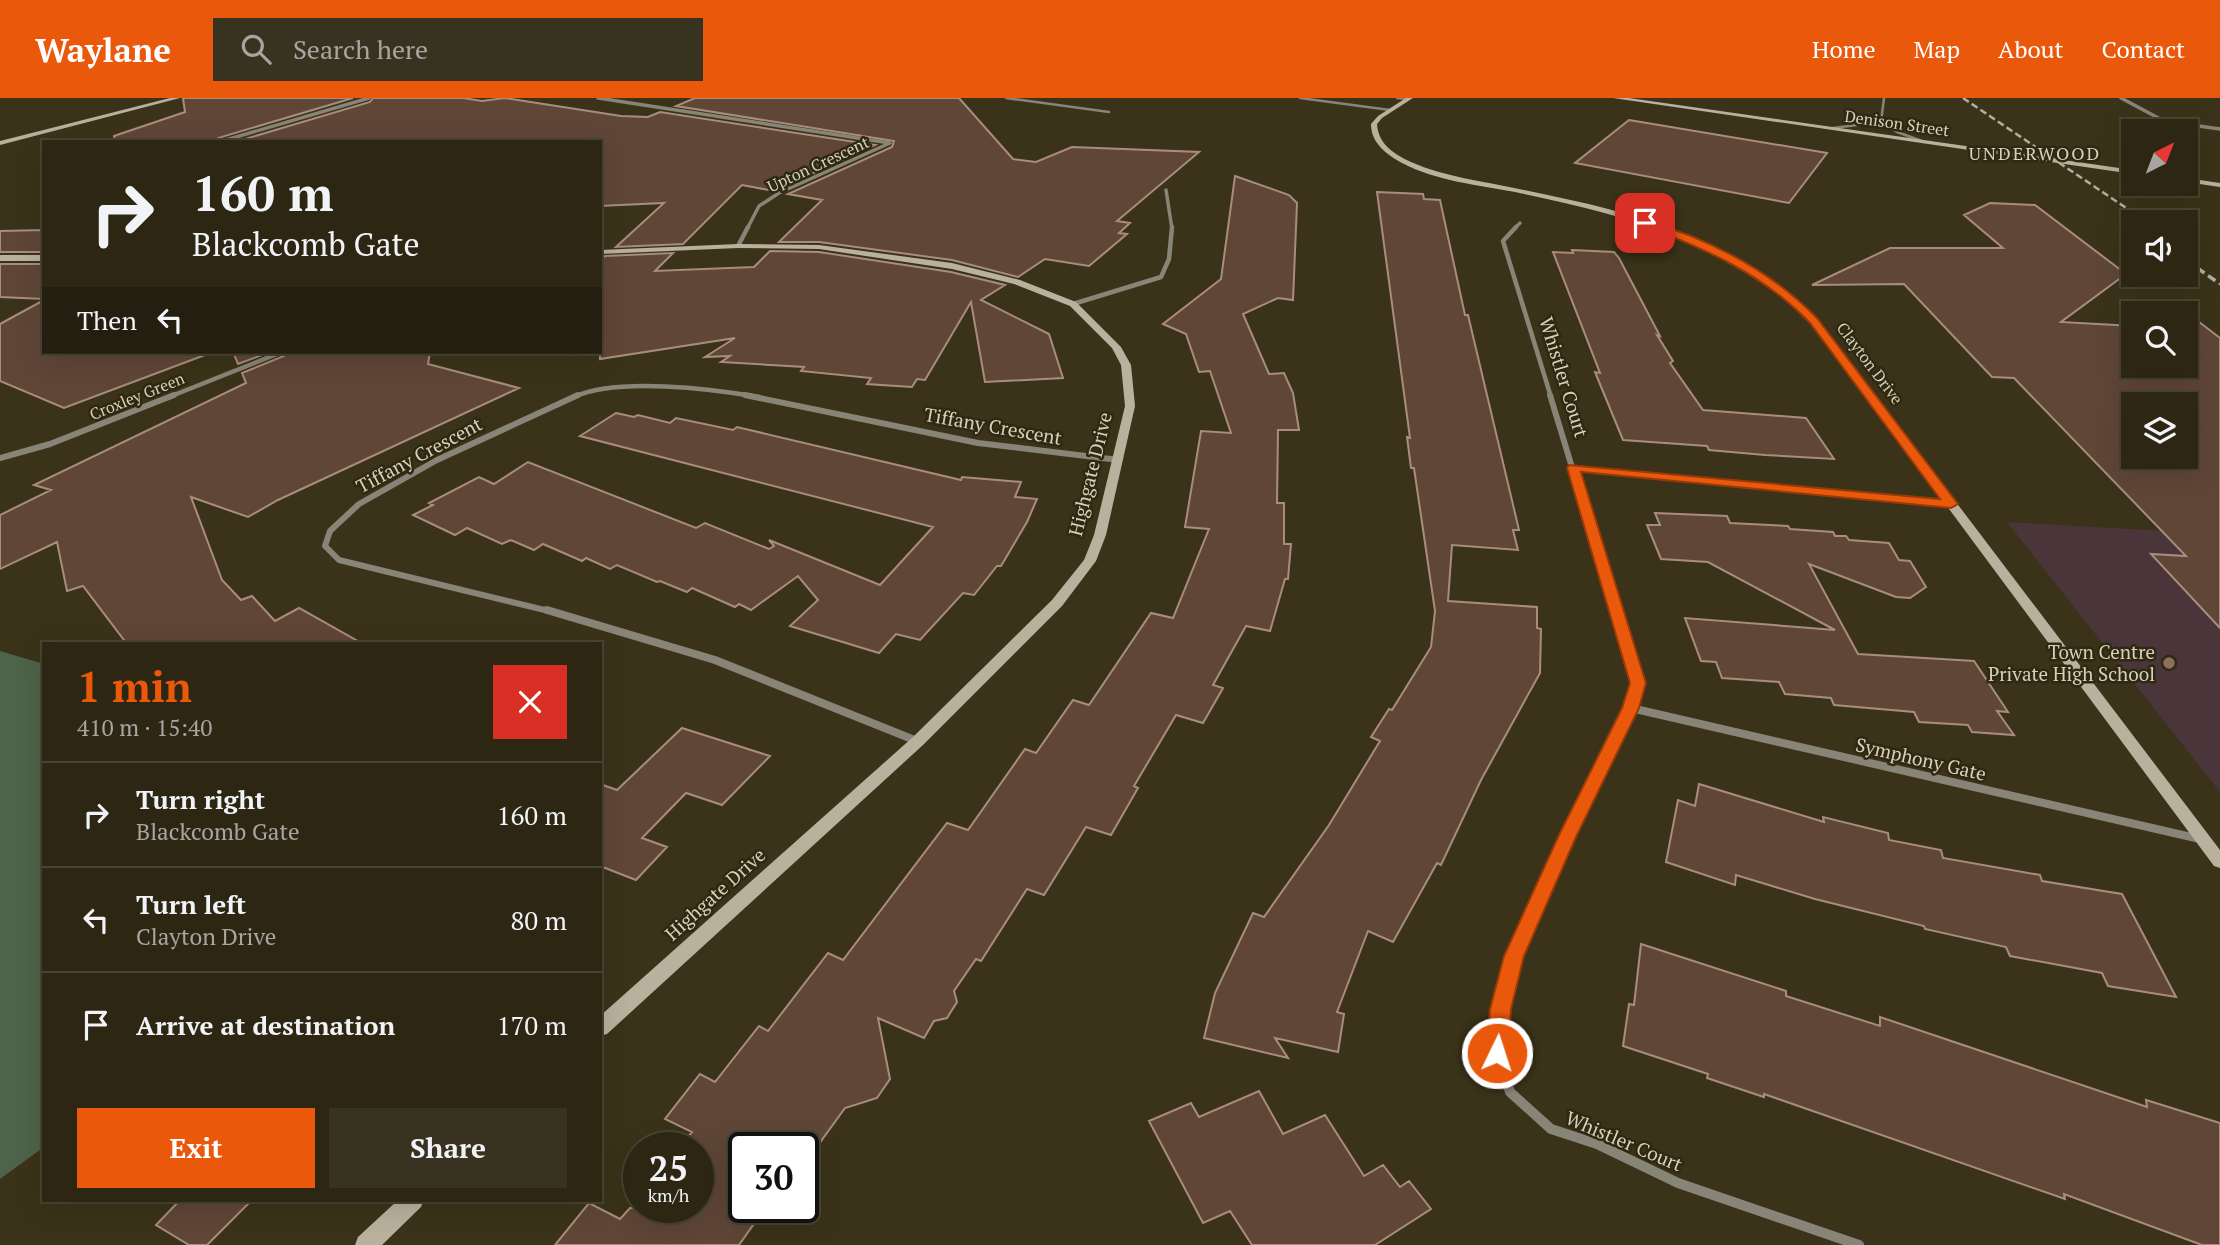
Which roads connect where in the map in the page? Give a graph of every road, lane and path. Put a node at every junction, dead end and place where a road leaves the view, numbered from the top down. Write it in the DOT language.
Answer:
graph roads {
  1 [pos="177,98"];
  2 [pos="369,98"];
  3 [pos="598,98"];
  4 [pos="1006,98"];
  5 [pos="1300,98"];
  6 [pos="1397,98"];
  7 [pos="1616,98"];
  8 [pos="1884,98"];
  9 [pos="2120,98"];
  10 [pos="1316,99"];
  11 [pos="1409,99"];
  12 [pos="1390,110"];
  13 [pos="1109,112"];
  14 [pos="1881,122"];
  15 [pos="1831,128"];
  16 [pos="2220,129"];
  17 [pos="226,140"];
  18 [pos="1922,141"];
  19 [pos="0,144"];
  20 [pos="2121,170"];
  21 [pos="2198,182"];
  22 [pos="2220,185"];
  23 [pos="1166,190"];
  24 [pos="1520,223"];
  25 [pos="738,246"];
  26 [pos="602,252"];
  27 [pos="0,258"];
  28 [pos="42,258"];
  29 [pos="1073,304"];
  30 [pos="277,354"];
  31 [pos="0,458"];
  32 [pos="1119,460"];
  33 [pos="1574,468"];
  34 [pos="1951,504"];
  35 [pos="1631,708"];
  36 [pos="918,741"];
  37 [pos="2205,840"];
  38 [pos="2220,862"];
  39 [pos="602,1026"];
  40 [pos="412,1202"];
  41 [pos="366,1245"];
  42 [pos="1859,1245"];
  1 -- 19 [label="street"];
  2 -- 17 [label="street"];
  3 -- 25 [label="street, Upton Crescent"];
  4 -- 13 [label="lane"];
  5 -- 10 [label="lane"];
  6 -- 11 [label="lane"];
  7 -- 15 [label="street, Denison Street"];
  8 -- 14 [label="lane"];
  9 -- 16 [label="street"];
  10 -- 12 [label="lane"];
  11 -- 12 [label="street"];
  12 -- 34 [label="street, Clayton Drive"];
  14 -- 15 [label="lane"];
  14 -- 18 [label="lane"];
  15 -- 18 [label="street, Denison Street"];
  18 -- 20 [label="street, Denison Street"];
  21 -- 22 [label="street"];
  23 -- 29 [label="street"];
  24 -- 33 [label="street, Whistler Court"];
  25 -- 26 [label="street, Highgate Drive"];
  25 -- 29 [label="street, Highgate Drive"];
  27 -- 28 [label="street"];
  29 -- 32 [label="street, Highgate Drive"];
  30 -- 31 [label="street, Croxley Green"];
  32 -- 36 [label="street, Highgate Drive"];
  32 -- 36 [label="street, Tiffany Crescent"];
  33 -- 34 [label="street"];
  33 -- 35 [label="street, Whistler Court"];
  34 -- 37 [label="street, Clayton Drive"];
  35 -- 37 [label="street, Symphony Gate"];
  35 -- 42 [label="street, Whistler Court"];
  36 -- 39 [label="street, Highgate Drive"];
  37 -- 38 [label="street, Clayton Drive"];
  40 -- 41 [label="street"];
}
